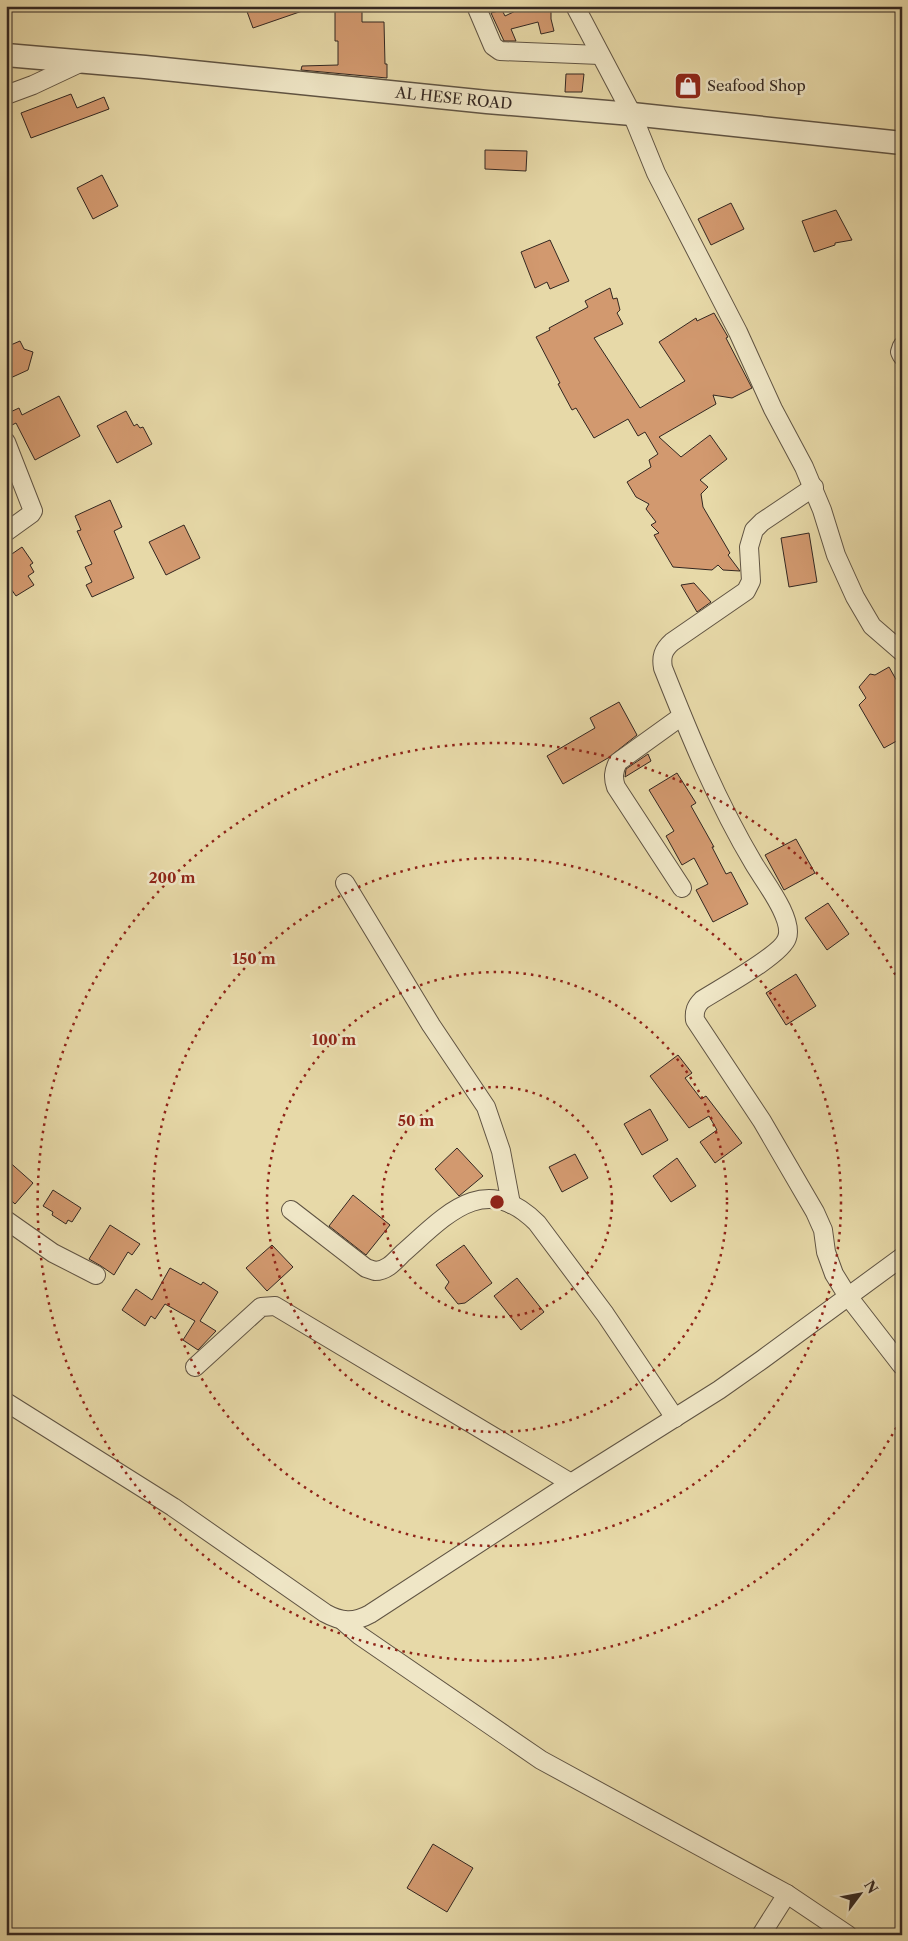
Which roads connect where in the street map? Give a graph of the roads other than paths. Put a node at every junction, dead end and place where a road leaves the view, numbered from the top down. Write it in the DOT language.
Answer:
graph roads {
  1 [pos="476,6"];
  2 [pos="575,6"];
  3 [pos="6,55"];
  4 [pos="600,55"];
  5 [pos="82,62"];
  6 [pos="6,95"];
  7 [pos="632,114"];
  8 [pos="902,143"];
  9 [pos="902,346"];
  10 [pos="902,356"];
  11 [pos="6,442"];
  12 [pos="814,487"];
  13 [pos="6,532"];
  14 [pos="902,652"];
  15 [pos="682,716"];
  16 [pos="345,883"];
  17 [pos="682,888"];
  18 [pos="511,1204"];
  19 [pos="291,1210"];
  20 [pos="6,1220"];
  21 [pos="902,1256"];
  22 [pos="96,1275"];
  23 [pos="847,1296"];
  24 [pos="902,1366"];
  25 [pos="195,1367"];
  26 [pos="6,1402"];
  27 [pos="675,1418"];
  28 [pos="571,1483"];
  29 [pos="343,1621"];
  30 [pos="787,1894"];
  31 [pos="761,1935"];
  32 [pos="848,1935"];
  1 -- 4 [label="street"];
  2 -- 4 [label="street"];
  3 -- 5 [label="street, AL HESE ROAD"];
  4 -- 7 [label="street"];
  5 -- 6 [label="street"];
  5 -- 7 [label="street, AL HESE ROAD"];
  7 -- 8 [label="street, AL HESE ROAD"];
  7 -- 12 [label="street"];
  9 -- 10 [label="street"];
  11 -- 13 [label="street"];
  12 -- 14 [label="street"];
  12 -- 15 [label="street"];
  15 -- 17 [label="street"];
  15 -- 23 [label="street"];
  16 -- 18 [label="street"];
  18 -- 19 [label="street"];
  18 -- 27 [label="street"];
  20 -- 22 [label="street"];
  21 -- 23 [label="street"];
  23 -- 24 [label="street"];
  23 -- 27 [label="street"];
  25 -- 28 [label="street"];
  26 -- 29 [label="street"];
  27 -- 28 [label="street"];
  28 -- 29 [label="street"];
  29 -- 30 [label="street"];
  30 -- 31 [label="street"];
  30 -- 32 [label="street"];
}
